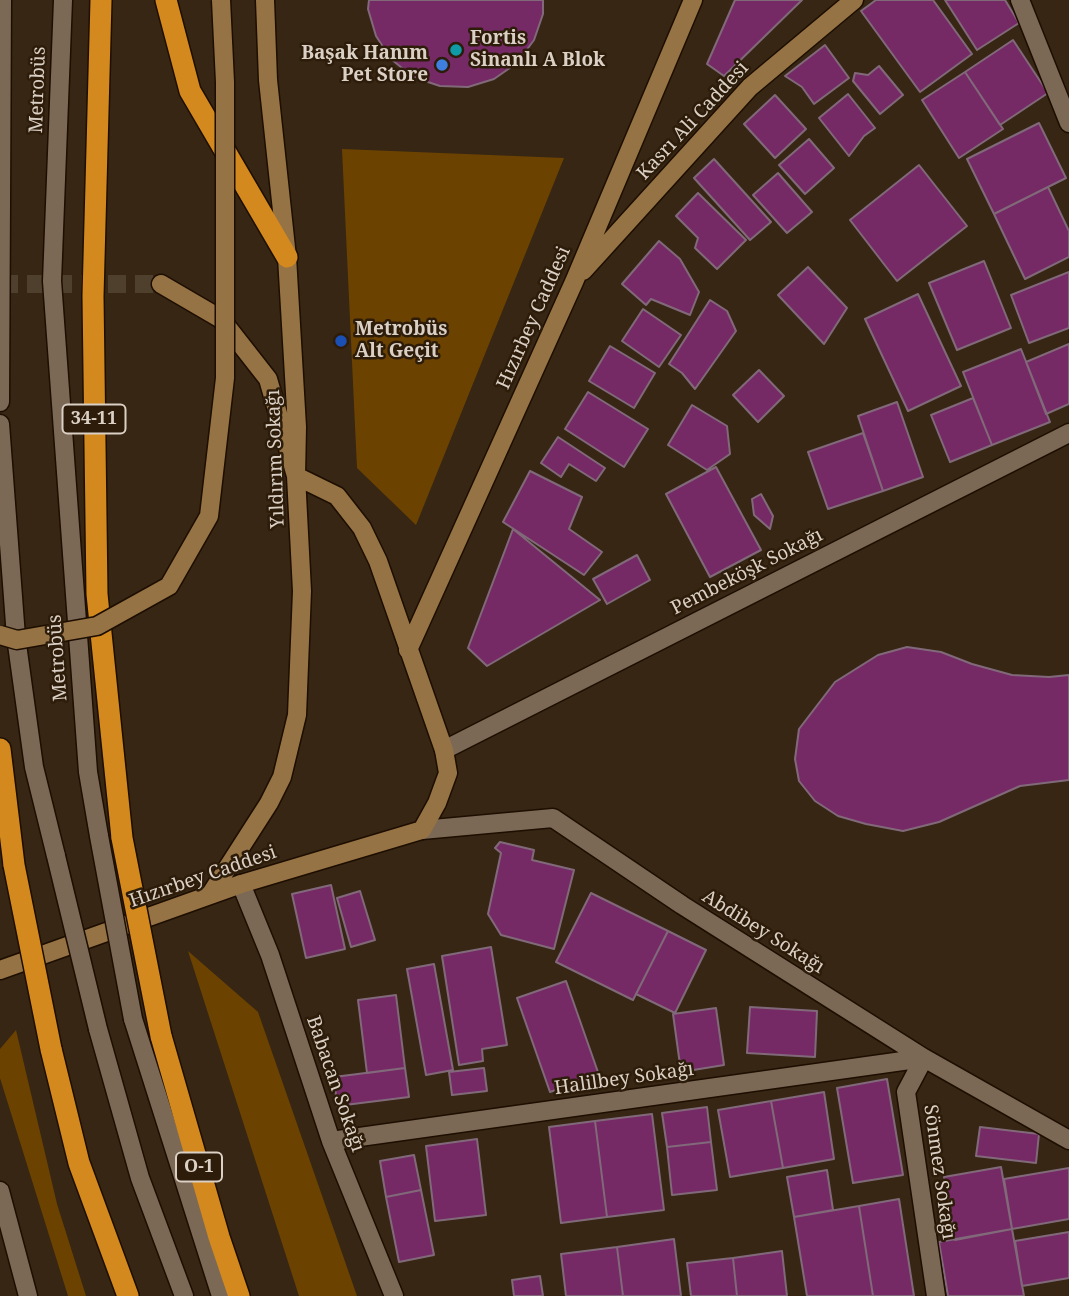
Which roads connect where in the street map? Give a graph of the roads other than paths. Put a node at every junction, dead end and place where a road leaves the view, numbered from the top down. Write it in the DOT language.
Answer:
graph roads {
  1 [pos="2,0"];
  2 [pos="63,0"];
  3 [pos="101,0"];
  4 [pos="166,0"];
  5 [pos="221,0"];
  6 [pos="265,0"];
  7 [pos="693,0"];
  8 [pos="854,0"];
  9 [pos="1020,0"];
  10 [pos="1069,122"];
  11 [pos="287,257"];
  12 [pos="574,282"];
  13 [pos="161,284"];
  14 [pos="0,402"];
  15 [pos="0,424"];
  16 [pos="1069,433"];
  17 [pos="296,477"];
  18 [pos="0,635"];
  19 [pos="408,650"];
  20 [pos="0,749"];
  21 [pos="444,750"];
  22 [pos="422,830"];
  23 [pos="122,838"];
  24 [pos="241,884"];
  25 [pos="210,895"];
  26 [pos="0,970"];
  27 [pos="924,1058"];
  28 [pos="1069,1140"];
  29 [pos="331,1141"];
  30 [pos="0,1191"];
  31 [pos="28,1296"];
  32 [pos="128,1296"];
  33 [pos="184,1296"];
  34 [pos="221,1296"];
  35 [pos="239,1296"];
  36 [pos="394,1296"];
  37 [pos="936,1296"];
  1 -- 14 [label="street, Metrobüs"];
  2 -- 34 [label="street, Metrobüs, bridge"];
  3 -- 23 [label="highway, 34-11"];
  4 -- 11 [label="highway"];
  5 -- 18 [label="main road, bridge"];
  6 -- 11 [label="main road, Yıldırım Sokağı"];
  7 -- 12 [label="main road, Hızırbey Caddesi"];
  8 -- 12 [label="main road, Kasrı Ali Caddesi"];
  9 -- 10 [label="street"];
  11 -- 17 [label="main road, Yıldırım Sokağı"];
  12 -- 19 [label="main road, Hızırbey Caddesi"];
  13 -- 17 [label="main road"];
  15 -- 33 [label="street, Metrobüs, bridge"];
  16 -- 21 [label="street, Pembeköşk Sokağı"];
  17 -- 19 [label="main road"];
  17 -- 25 [label="main road, Yıldırım Sokağı"];
  19 -- 21 [label="main road"];
  20 -- 32 [label="highway, bridge"];
  21 -- 22 [label="main road"];
  22 -- 24 [label="main road, Hızırbey Caddesi"];
  22 -- 27 [label="street, Abdibey Sokağı"];
  23 -- 35 [label="highway, O-1, bridge"];
  24 -- 25 [label="main road, Hızırbey Caddesi"];
  24 -- 29 [label="street, Babacan Sokağı"];
  25 -- 26 [label="main road, Hızırbey Caddesi"];
  27 -- 28 [label="street, Abdibey Sokağı"];
  27 -- 29 [label="street, Halilbey Sokağı"];
  27 -- 37 [label="street, Sönmez Sokağı"];
  29 -- 36 [label="street, Babacan Sokağı"];
  30 -- 31 [label="street"];
}
